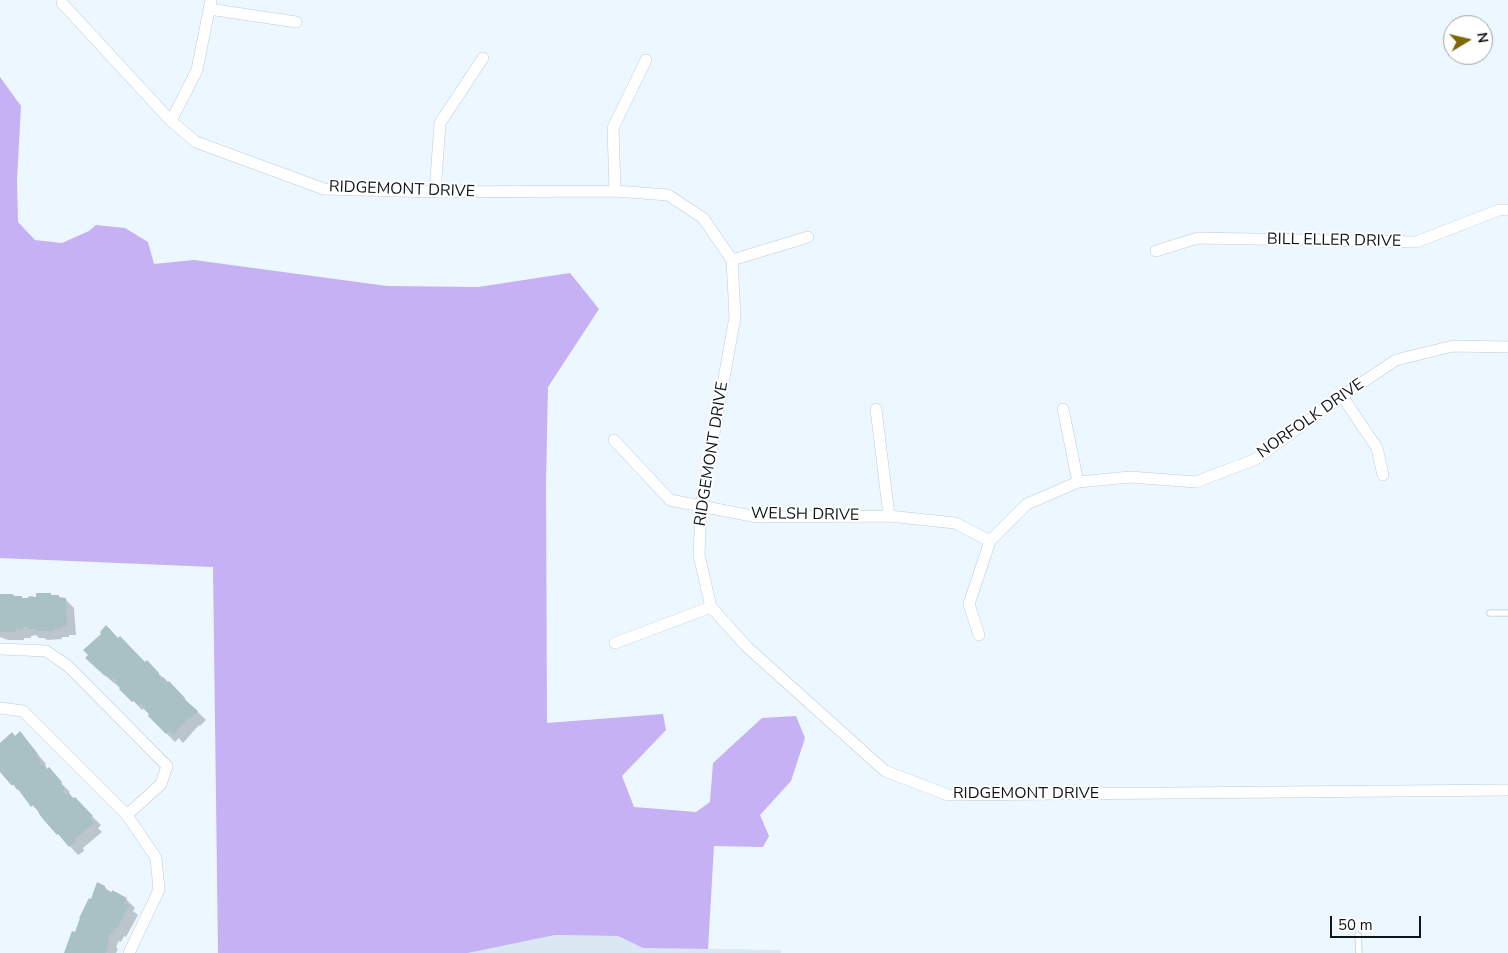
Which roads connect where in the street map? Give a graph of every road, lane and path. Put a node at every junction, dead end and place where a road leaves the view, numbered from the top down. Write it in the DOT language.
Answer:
graph roads {
  1 [pos="62,3"];
  2 [pos="210,4"];
  3 [pos="296,22"];
  4 [pos="483,58"];
  5 [pos="646,60"];
  6 [pos="172,121"];
  7 [pos="435,192"];
  8 [pos="615,192"];
  9 [pos="1508,210"];
  10 [pos="808,237"];
  11 [pos="1156,251"];
  12 [pos="732,260"];
  13 [pos="1508,347"];
  14 [pos="1342,396"];
  15 [pos="1063,409"];
  16 [pos="876,410"];
  17 [pos="614,440"];
  18 [pos="1383,474"];
  19 [pos="1078,482"];
  20 [pos="702,506"];
  21 [pos="889,516"];
  22 [pos="990,542"];
  23 [pos="711,607"];
  24 [pos="1508,613"];
  25 [pos="1490,614"];
  26 [pos="979,634"];
  27 [pos="615,643"];
  28 [pos="0,649"];
  29 [pos="0,708"];
  30 [pos="1508,790"];
  31 [pos="127,815"];
  32 [pos="1358,935"];
  33 [pos="129,953"];
  34 [pos="1359,953"];
  1 -- 6 [label="street, RIDGEMONT DRIVE"];
  2 -- 3 [label="street"];
  2 -- 6 [label="street"];
  4 -- 7 [label="street"];
  5 -- 8 [label="street"];
  6 -- 7 [label="street, RIDGEMONT DRIVE"];
  7 -- 8 [label="street, RIDGEMONT DRIVE"];
  8 -- 12 [label="street, RIDGEMONT DRIVE"];
  9 -- 11 [label="street, BILL ELLER DRIVE"];
  10 -- 12 [label="street"];
  12 -- 20 [label="street, RIDGEMONT DRIVE"];
  13 -- 14 [label="street, NORFOLK DRIVE"];
  14 -- 18 [label="street"];
  14 -- 19 [label="street, NORFOLK DRIVE"];
  15 -- 19 [label="street"];
  16 -- 21 [label="street"];
  17 -- 20 [label="street, WELSH DRIVE"];
  19 -- 22 [label="street, NORFOLK DRIVE"];
  20 -- 21 [label="street, WELSH DRIVE"];
  20 -- 23 [label="street, RIDGEMONT DRIVE"];
  21 -- 22 [label="street, WELSH DRIVE"];
  22 -- 26 [label="street, NORFOLK DRIVE"];
  23 -- 27 [label="street"];
  23 -- 30 [label="street, RIDGEMONT DRIVE"];
  24 -- 25 [label="lane"];
  28 -- 31 [label="street"];
  29 -- 31 [label="street"];
  31 -- 33 [label="street"];
  32 -- 34 [label="lane"];
}
